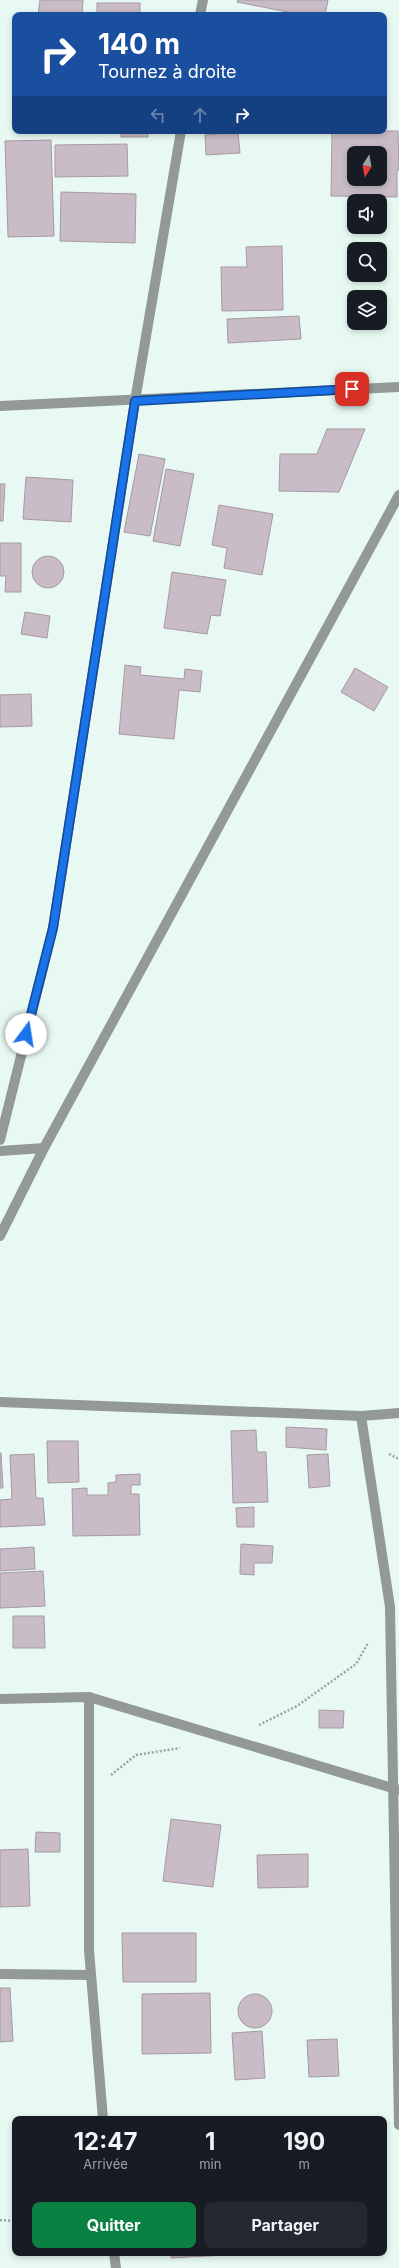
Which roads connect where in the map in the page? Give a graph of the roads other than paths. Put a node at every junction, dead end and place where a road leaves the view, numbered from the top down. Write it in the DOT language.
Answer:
graph roads {
  1 [pos="203,0"];
  2 [pos="201,12"];
  3 [pos="180,134"];
  4 [pos="399,387"];
  5 [pos="135,401"];
  6 [pos="0,406"];
  7 [pos="399,495"];
  8 [pos="0,1140"];
  9 [pos="44,1148"];
  10 [pos="0,1151"];
  11 [pos="0,1236"];
  12 [pos="0,1402"];
  13 [pos="399,1413"];
  14 [pos="361,1416"];
  15 [pos="390,1607"];
  16 [pos="399,1618"];
  17 [pos="89,1697"];
  18 [pos="0,1699"];
  19 [pos="397,1791"];
  20 [pos="0,1974"];
  21 [pos="91,1975"];
  22 [pos="103,2116"];
  23 [pos="399,2125"];
  24 [pos="114,2256"];
  25 [pos="116,2268"];
  1 -- 2 [label="street"];
  3 -- 5 [label="street"];
  4 -- 5 [label="street"];
  5 -- 6 [label="street"];
  5 -- 8 [label="street"];
  7 -- 9 [label="street"];
  9 -- 10 [label="street"];
  9 -- 11 [label="street"];
  12 -- 14 [label="street"];
  13 -- 14 [label="street"];
  14 -- 15 [label="street"];
  15 -- 16 [label="street"];
  15 -- 19 [label="street"];
  17 -- 18 [label="street"];
  17 -- 19 [label="street"];
  17 -- 21 [label="street"];
  19 -- 23 [label="street"];
  20 -- 21 [label="street"];
  21 -- 22 [label="street"];
  24 -- 25 [label="street"];
}
